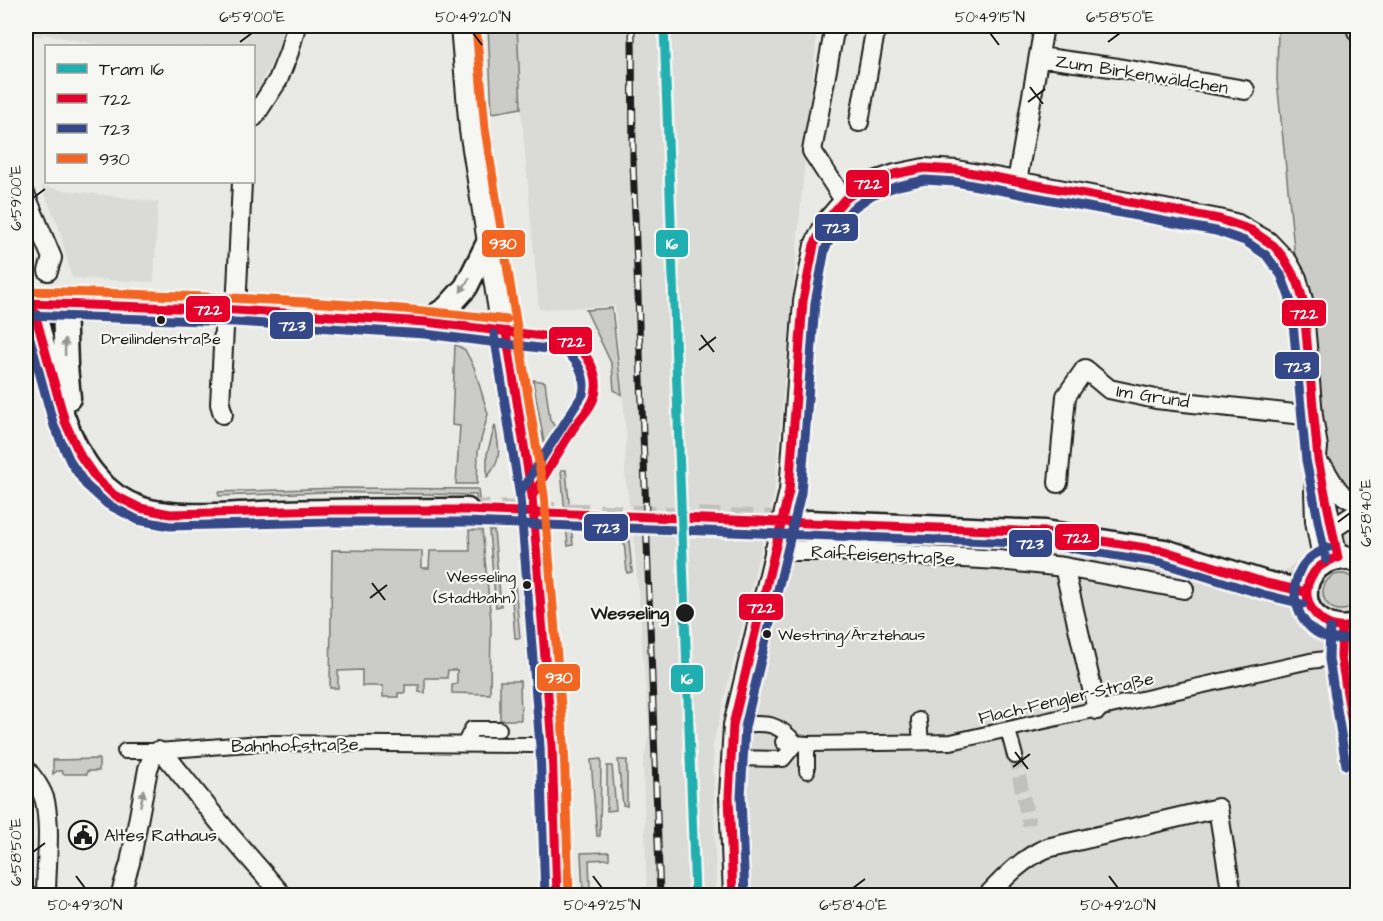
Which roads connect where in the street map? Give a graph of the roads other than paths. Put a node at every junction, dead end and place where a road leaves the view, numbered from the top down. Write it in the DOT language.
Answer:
graph roads {
  1 [pos="296,26"];
  2 [pos="464,26"];
  3 [pos="835,26"];
  4 [pos="876,26"];
  5 [pos="1044,26"];
  6 [pos="1355,26"];
  7 [pos="1358,33"];
  8 [pos="1040,57"];
  9 [pos="1245,90"];
  10 [pos="255,115"];
  11 [pos="859,122"];
  12 [pos="1017,182"];
  13 [pos="242,183"];
  14 [pos="26,196"];
  15 [pos="844,200"];
  16 [pos="491,237"];
  17 [pos="48,271"];
  18 [pos="29,303"];
  19 [pos="64,304"];
  20 [pos="231,310"];
  21 [pos="426,322"];
  22 [pos="506,332"];
  23 [pos="223,414"];
  24 [pos="1313,416"];
  25 [pos="77,447"];
  26 [pos="1318,459"];
  27 [pos="1058,483"];
  28 [pos="1358,500"];
  29 [pos="467,510"];
  30 [pos="1358,512"];
  31 [pos="808,522"];
  32 [pos="1334,528"];
  33 [pos="774,551"];
  34 [pos="1339,561"];
  35 [pos="1064,567"];
  36 [pos="1184,589"];
  37 [pos="1306,592"];
  38 [pos="1350,627"];
  39 [pos="1341,657"];
  40 [pos="1097,710"];
  41 [pos="919,720"];
  42 [pos="733,725"];
  43 [pos="499,729"];
  44 [pos="1008,730"];
  45 [pos="921,742"];
  46 [pos="465,743"];
  47 [pos="795,743"];
  48 [pos="534,745"];
  49 [pos="125,751"];
  50 [pos="1015,756"];
  51 [pos="165,757"];
  52 [pos="730,758"];
  53 [pos="1358,763"];
  54 [pos="26,769"];
  55 [pos="807,771"];
  56 [pos="46,896"];
  57 [pos="120,896"];
  58 [pos="284,896"];
  59 [pos="557,896"];
  60 [pos="732,896"];
  61 [pos="987,896"];
  62 [pos="1233,896"];
  1 -- 10 [label="street"];
  2 -- 16 [label="main road"];
  3 -- 15 [label="street"];
  4 -- 11 [label="street"];
  5 -- 8 [label="street"];
  6 -- 7 [label="street"];
  8 -- 9 [label="street, Zum Birkenwäldchen"];
  8 -- 12 [label="street"];
  12 -- 15 [label="street"];
  12 -- 24 [label="street"];
  13 -- 20 [label="street"];
  14 -- 17 [label="street"];
  15 -- 33 [label="street"];
  16 -- 21 [label="street, one-way"];
  16 -- 22 [label="main road"];
  18 -- 19 [label="street"];
  18 -- 25 [label="street"];
  19 -- 20 [label="street"];
  25 -- 19 [label="street, one-way"];
  20 -- 21 [label="street"];
  20 -- 23 [label="street"];
  21 -- 22 [label="street"];
  22 -- 59 [label="main road"];
  24 -- 26 [label="street"];
  24 -- 27 [label="street, Im Grund"];
  25 -- 29 [label="street"];
  26 -- 28 [label="street"];
  26 -- 32 [label="street"];
  26 -- 34 [label="street"];
  30 -- 32 [label="street"];
  31 -- 37 [label="street"];
  32 -- 34 [label="street"];
  33 -- 35 [label="street, Raiffeisenstraße"];
  33 -- 42 [label="street"];
  34 -- 37 [label="street"];
  35 -- 36 [label="street, Raiffeisenstraße"];
  35 -- 40 [label="street"];
  37 -- 38 [label="street"];
  38 -- 39 [label="street"];
  39 -- 40 [label="street, Flach-Fengler-Straße"];
  39 -- 53 [label="street"];
  40 -- 44 [label="street, Flach-Fengler-Straße"];
  41 -- 45 [label="street"];
  42 -- 47 [label="street"];
  42 -- 52 [label="street"];
  43 -- 46 [label="street"];
  44 -- 45 [label="street, Flach-Fengler-Straße"];
  44 -- 50 [label="street"];
  45 -- 47 [label="street, Flach-Fengler-Straße"];
  46 -- 48 [label="street, Bahnhofstraße"];
  46 -- 51 [label="street, Bahnhofstraße"];
  47 -- 52 [label="street"];
  47 -- 55 [label="street"];
  49 -- 51 [label="street, Bahnhofstraße"];
  57 -- 51 [label="street, one-way"];
  51 -- 58 [label="street"];
  52 -- 60 [label="street"];
  54 -- 56 [label="street"];
  61 -- 62 [label="street"];
}
